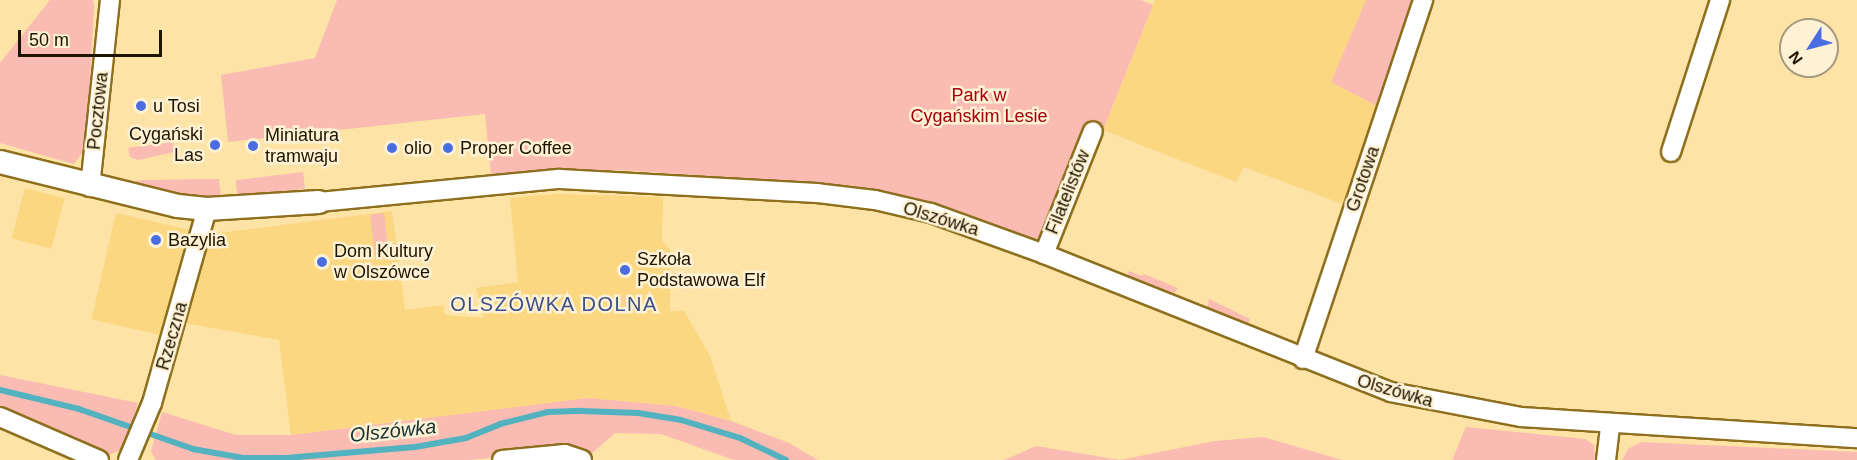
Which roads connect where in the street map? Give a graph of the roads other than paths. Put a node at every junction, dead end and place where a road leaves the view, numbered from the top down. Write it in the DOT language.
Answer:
graph roads {
  1 [pos="110,0"];
  2 [pos="1423,0"];
  3 [pos="1720,0"];
  4 [pos="1093,131"];
  5 [pos="1671,152"];
  6 [pos="0,162"];
  7 [pos="90,187"];
  8 [pos="319,202"];
  9 [pos="207,209"];
  10 [pos="1044,254"];
  11 [pos="1303,359"];
  12 [pos="0,417"];
  13 [pos="1610,425"];
  14 [pos="1857,438"];
  15 [pos="132,454"];
  16 [pos="99,460"];
  17 [pos="502,460"];
  18 [pos="582,460"];
  19 [pos="1606,460"];
  1 -- 7 [label="street, Pocztowa"];
  2 -- 11 [label="street, Grotowa"];
  3 -- 5 [label="street"];
  4 -- 10 [label="street, Filatelistów"];
  6 -- 7 [label="street, Olszówka"];
  7 -- 9 [label="street, Olszówka"];
  8 -- 9 [label="street, Olszówka"];
  8 -- 10 [label="street, Olszówka"];
  9 -- 15 [label="street, Rzeczna"];
  10 -- 11 [label="street, Olszówka"];
  11 -- 13 [label="street, Olszówka"];
  12 -- 16 [label="street"];
  13 -- 14 [label="street, Olszówka"];
  13 -- 19 [label="street"];
  17 -- 18 [label="street"];
}
